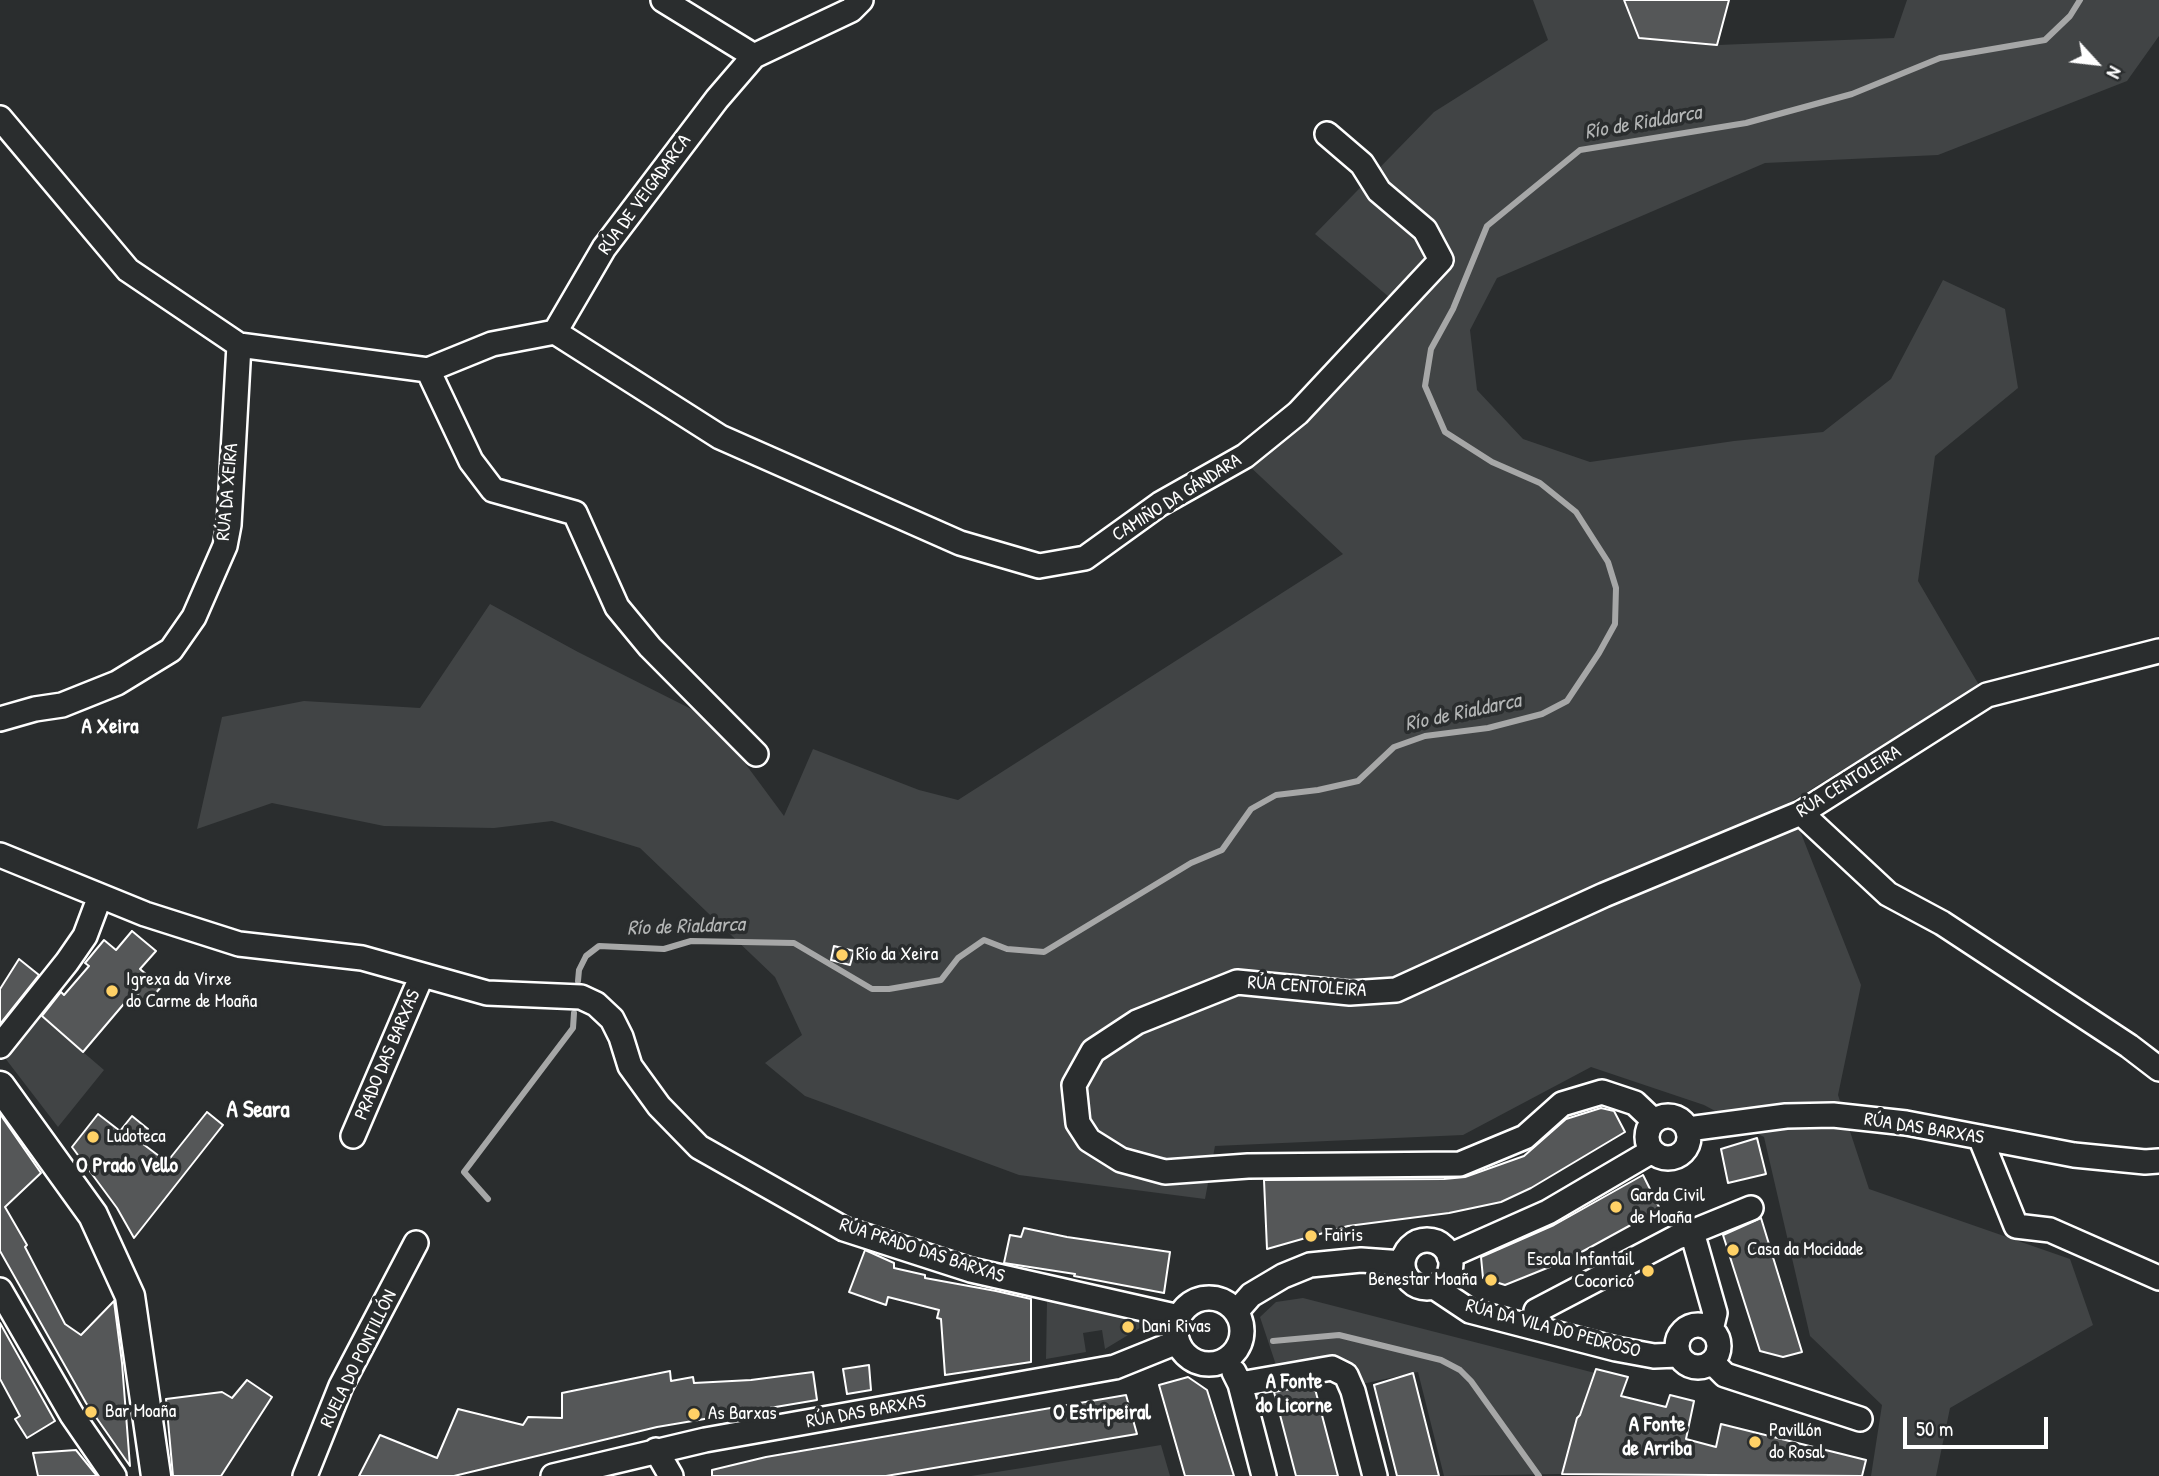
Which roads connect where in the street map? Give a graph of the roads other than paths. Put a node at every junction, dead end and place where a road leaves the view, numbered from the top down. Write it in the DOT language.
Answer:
graph roads {
  1 [pos="663,0"];
  2 [pos="861,0"];
  3 [pos="754,56"];
  4 [pos="0,118"];
  5 [pos="1327,134"];
  6 [pos="555,332"];
  7 [pos="239,345"];
  8 [pos="428,370"];
  9 [pos="2159,651"];
  10 [pos="0,719"];
  11 [pos="756,754"];
  12 [pos="1801,813"];
  13 [pos="0,855"];
  14 [pos="100,896"];
  15 [pos="422,975"];
  16 [pos="0,1046"];
  17 [pos="2159,1069"];
  18 [pos="0,1086"];
  19 [pos="1654,1121"];
  20 [pos="1688,1129"];
  21 [pos="353,1136"];
  22 [pos="1980,1137"];
  23 [pos="1652,1151"];
  24 [pos="2159,1161"];
  25 [pos="1751,1208"];
  26 [pos="1692,1232"];
  27 [pos="416,1243"];
  28 [pos="1449,1256"];
  29 [pos="1403,1263"];
  30 [pos="2159,1278"];
  31 [pos="1434,1287"];
  32 [pos="0,1290"];
  33 [pos="1536,1311"];
  34 [pos="1236,1312"];
  35 [pos="1179,1317"];
  36 [pos="1711,1330"];
  37 [pos="1177,1342"];
  38 [pos="1678,1354"];
  39 [pos="1227,1359"];
  40 [pos="1712,1362"];
  41 [pos="1240,1384"];
  42 [pos="1860,1419"];
  43 [pos="656,1450"];
  44 [pos="114,1476"];
  45 [pos="156,1476"];
  46 [pos="305,1476"];
  47 [pos="553,1476"];
  48 [pos="671,1476"];
  49 [pos="1264,1476"];
  50 [pos="1375,1476"];
  1 -- 3 [label="street"];
  2 -- 3 [label="street, RÚA DE VEIGADARCA"];
  3 -- 6 [label="street, RÚA DE VEIGADARCA"];
  4 -- 7 [label="street"];
  5 -- 6 [label="street, CAMIÑO DA GÁNDARA"];
  6 -- 8 [label="street"];
  7 -- 8 [label="street"];
  7 -- 10 [label="street, RÚA DA XEIRA"];
  8 -- 11 [label="street"];
  9 -- 12 [label="street, RÚA CENTOLEIRA"];
  12 -- 17 [label="street"];
  12 -- 19 [label="street, RÚA CENTOLEIRA"];
  13 -- 14 [label="street, RÚA PRADO DAS BARXAS"];
  14 -- 15 [label="street, RÚA PRADO DAS BARXAS"];
  14 -- 16 [label="street"];
  15 -- 21 [label="street, PRADO DAS BARXAS"];
  15 -- 35 [label="street, RÚA PRADO DAS BARXAS"];
  18 -- 45 [label="main road"];
  19 -- 20 [label="street, RÚA DAS BARXAS"];
  19 -- 23 [label="street"];
  20 -- 22 [label="street, RÚA DAS BARXAS"];
  20 -- 23 [label="street"];
  22 -- 24 [label="street, RÚA DAS BARXAS"];
  22 -- 30 [label="street"];
  23 -- 28 [label="street"];
  25 -- 26 [label="street"];
  26 -- 33 [label="street"];
  26 -- 36 [label="street"];
  27 -- 46 [label="street, RUELA DO PONTILLÓN"];
  28 -- 29 [label="street"];
  28 -- 31 [label="street"];
  29 -- 31 [label="street"];
  29 -- 34 [label="street"];
  31 -- 38 [label="street, RÚA DA VILA DO PEDROSO"];
  32 -- 44 [label="street"];
  34 -- 35 [label="street"];
  34 -- 39 [label="street"];
  35 -- 37 [label="street"];
  36 -- 38 [label="street"];
  36 -- 40 [label="street"];
  37 -- 39 [label="street"];
  37 -- 43 [label="street, RÚA DAS BARXAS"];
  38 -- 40 [label="street, RÚA DA VILA DO PEDROSO"];
  39 -- 41 [label="street"];
  40 -- 42 [label="street, RÚA DA VILA DO PEDROSO"];
  41 -- 49 [label="street"];
  41 -- 50 [label="street"];
  43 -- 47 [label="street, RÚA DAS BARXAS"];
  43 -- 48 [label="street"];
}
